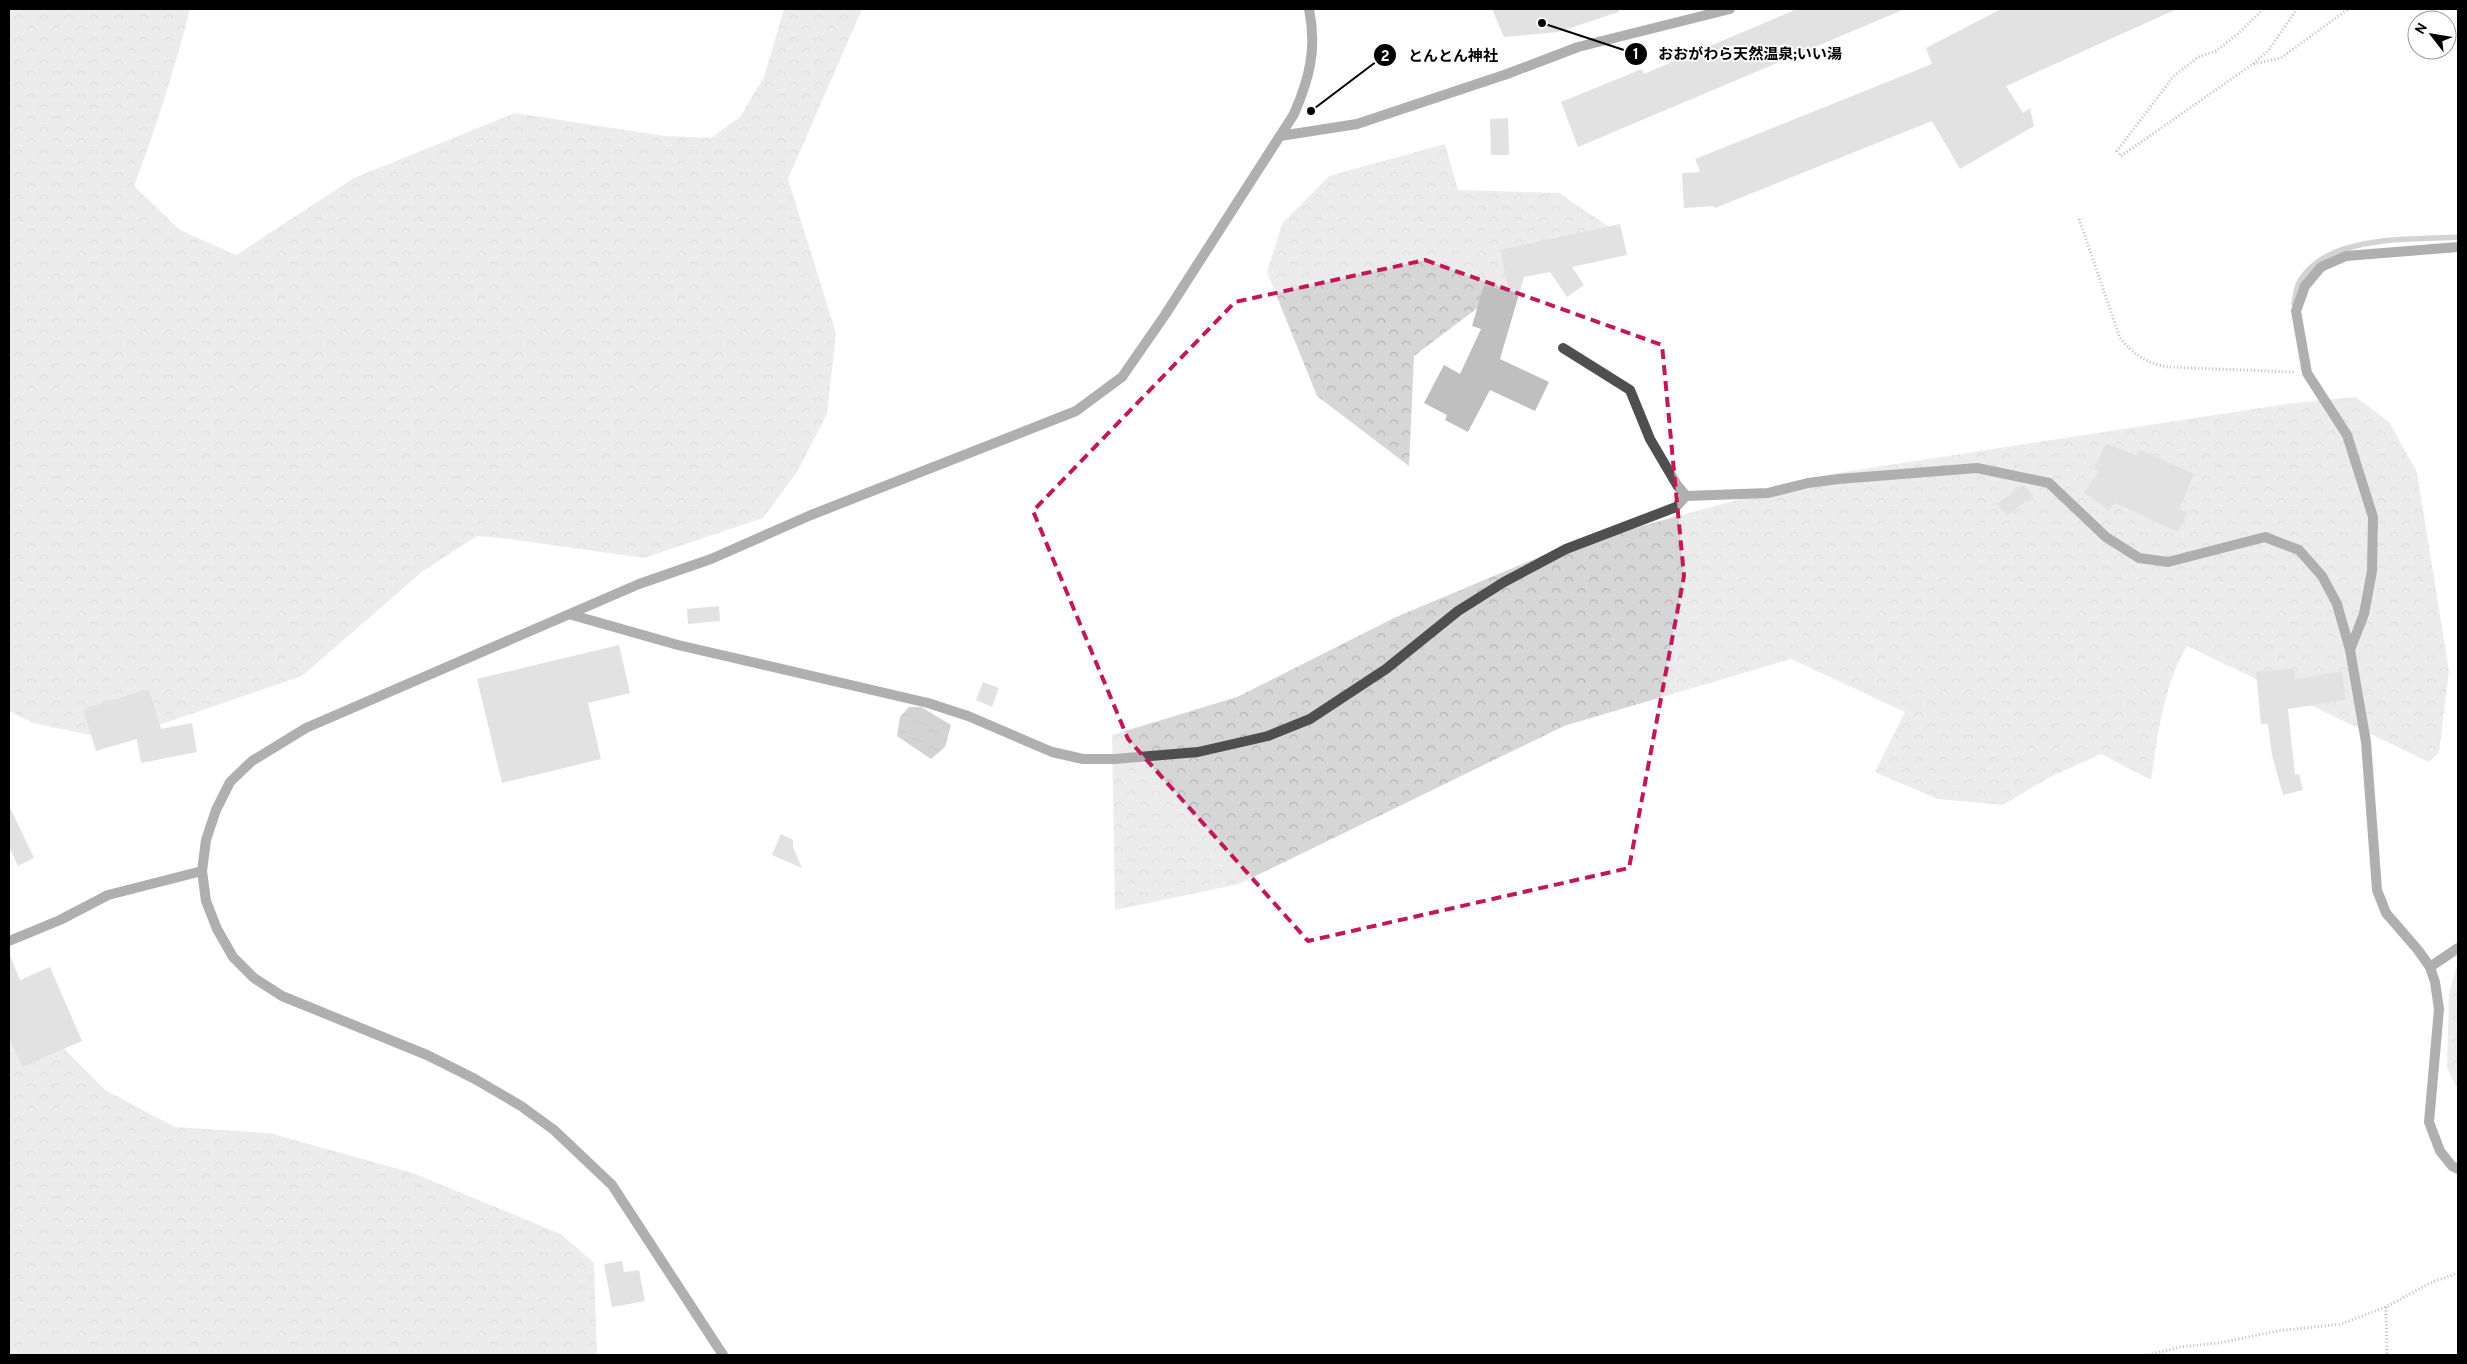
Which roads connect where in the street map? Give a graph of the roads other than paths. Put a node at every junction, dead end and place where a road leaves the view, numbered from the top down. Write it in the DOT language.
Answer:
graph roads {
  1 [pos="1309,9"];
  2 [pos="1730,9"];
  3 [pos="1280,136"];
  4 [pos="2458,247"];
  5 [pos="1563,348"];
  6 [pos="1686,496"];
  7 [pos="572,615"];
  8 [pos="2350,650"];
  9 [pos="202,872"];
  10 [pos="9,941"];
  11 [pos="2458,948"];
  12 [pos="2430,967"];
  13 [pos="2458,1169"];
  14 [pos="723,1355"];
  1 -- 3 [label="street"];
  2 -- 3 [label="street"];
  3 -- 7 [label="street"];
  4 -- 8 [label="street"];
  5 -- 6 [label="street"];
  6 -- 7 [label="street"];
  6 -- 8 [label="street"];
  7 -- 9 [label="street"];
  8 -- 12 [label="street"];
  9 -- 10 [label="street"];
  9 -- 14 [label="street"];
  11 -- 12 [label="street"];
  12 -- 13 [label="street"];
}
